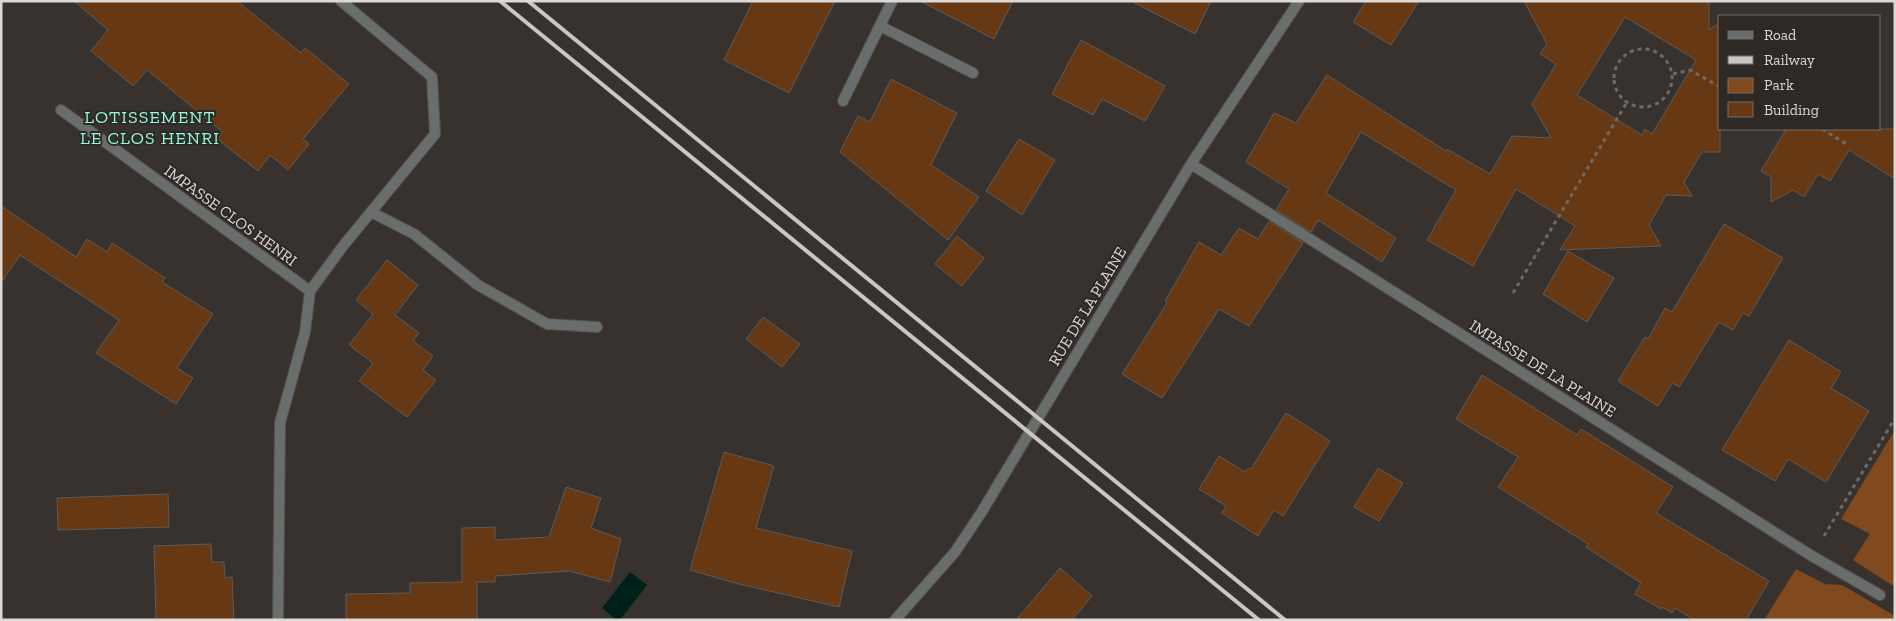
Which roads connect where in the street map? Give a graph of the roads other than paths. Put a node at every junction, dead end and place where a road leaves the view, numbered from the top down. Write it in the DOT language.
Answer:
graph roads {
  1 [pos="340,1"];
  2 [pos="892,1"];
  3 [pos="1298,1"];
  4 [pos="880,26"];
  5 [pos="973,73"];
  6 [pos="843,101"];
  7 [pos="61,110"];
  8 [pos="1190,164"];
  9 [pos="371,212"];
  10 [pos="310,291"];
  11 [pos="598,328"];
  12 [pos="1880,595"];
  13 [pos="278,620"];
  14 [pos="895,620"];
  1 -- 9 [label="street"];
  2 -- 4 [label="street"];
  3 -- 8 [label="street, RUE DE LA PLAINE"];
  4 -- 5 [label="street"];
  4 -- 6 [label="street"];
  7 -- 10 [label="street, IMPASSE CLOS HENRI"];
  8 -- 12 [label="street, IMPASSE DE LA PLAINE"];
  8 -- 14 [label="street, RUE DE LA PLAINE"];
  9 -- 10 [label="street"];
  9 -- 11 [label="street"];
  10 -- 13 [label="street"];
}
